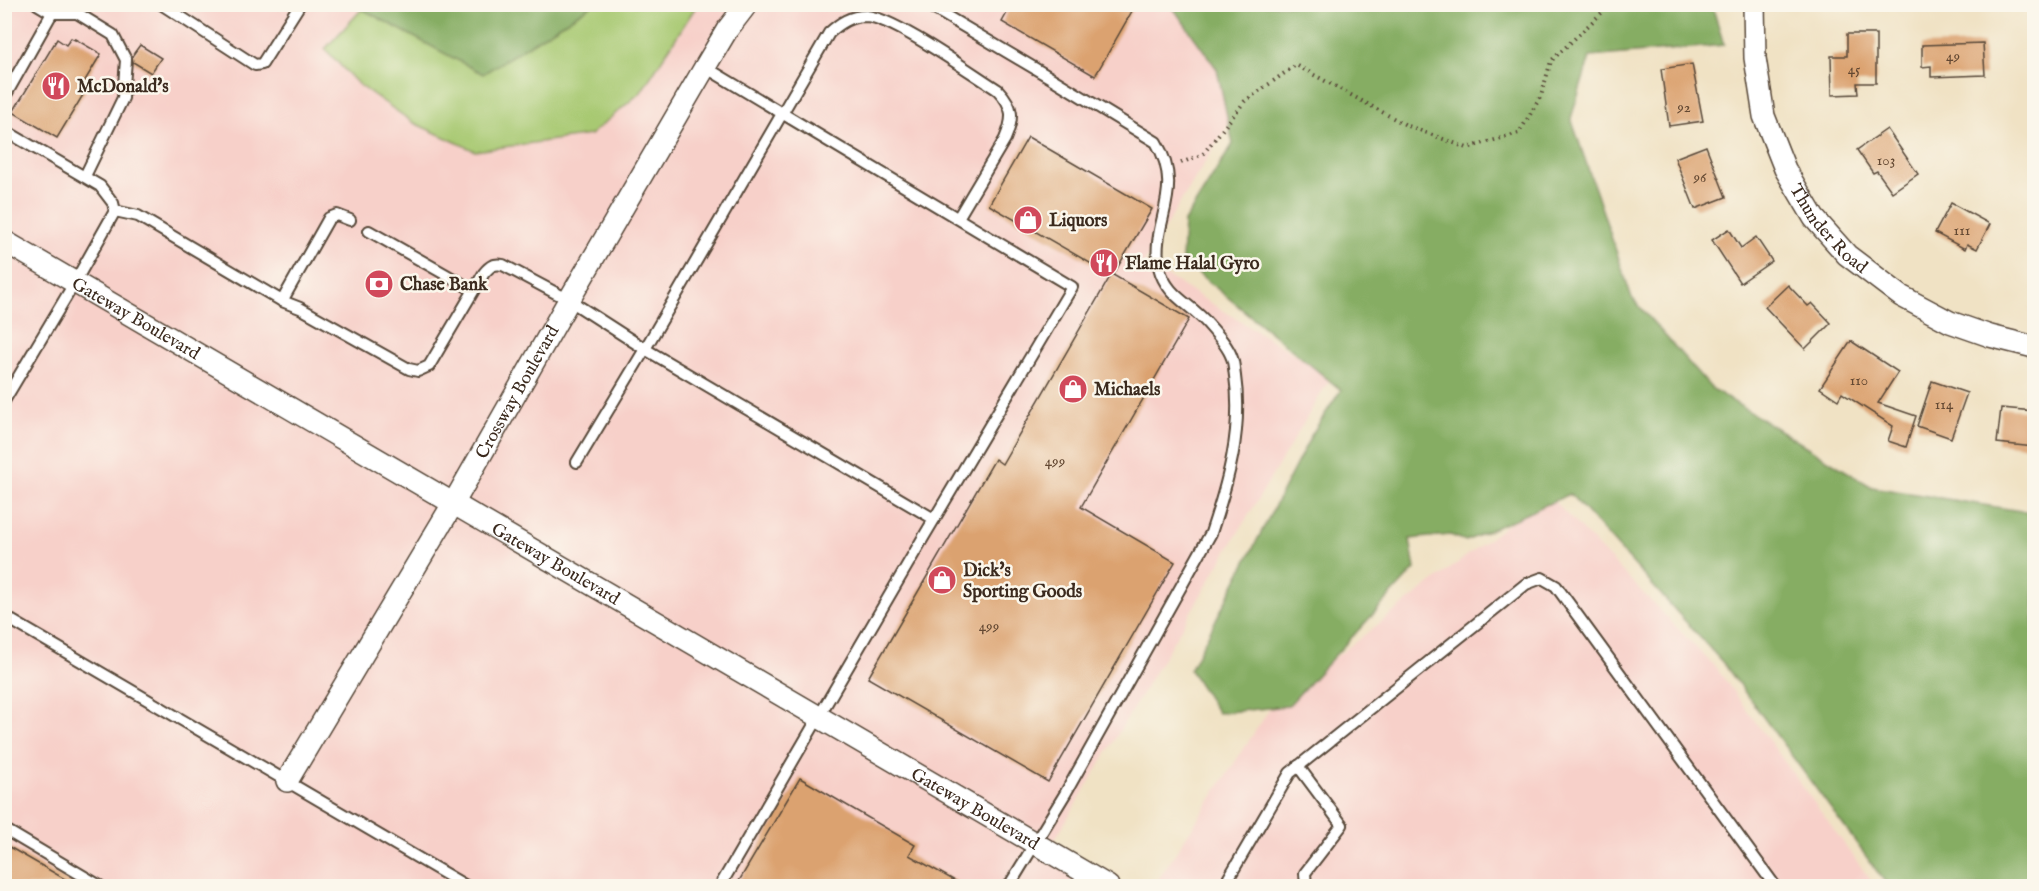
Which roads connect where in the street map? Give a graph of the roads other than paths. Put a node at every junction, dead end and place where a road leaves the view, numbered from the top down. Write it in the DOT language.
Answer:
graph roads {
  1 [pos="37,4"];
  2 [pos="162,4"];
  3 [pos="300,4"];
  4 [pos="747,4"];
  5 [pos="926,4"];
  6 [pos="1754,4"];
  7 [pos="52,13"];
  8 [pos="705,67"];
  9 [pos="4,98"];
  10 [pos="783,114"];
  11 [pos="4,130"];
  12 [pos="85,176"];
  13 [pos="115,211"];
  14 [pos="957,218"];
  15 [pos="350,220"];
  16 [pos="369,231"];
  17 [pos="4,240"];
  18 [pos="75,282"];
  19 [pos="473,290"];
  20 [pos="569,300"];
  21 [pos="282,301"];
  22 [pos="2034,347"];
  23 [pos="645,349"];
  24 [pos="4,400"];
  25 [pos="577,462"];
  26 [pos="453,504"];
  27 [pos="934,519"];
  28 [pos="4,616"];
  29 [pos="818,718"];
  30 [pos="1298,766"];
  31 [pos="287,781"];
  32 [pos="4,829"];
  33 [pos="1035,844"];
  34 [pos="100,886"];
  35 [pos="466,886"];
  36 [pos="720,886"];
  37 [pos="1010,886"];
  38 [pos="1108,886"];
  39 [pos="1224,886"];
  40 [pos="1306,886"];
  41 [pos="1775,886"];
  1 -- 7 [label="lane"];
  2 -- 3 [label="lane"];
  4 -- 8 [label="street, Crossway Boulevard"];
  5 -- 33 [label="lane"];
  6 -- 22 [label="street, Thunder Road"];
  7 -- 9 [label="lane"];
  7 -- 12 [label="lane"];
  8 -- 10 [label="lane"];
  8 -- 20 [label="street, Crossway Boulevard"];
  10 -- 14 [label="lane"];
  10 -- 14 [label="lane"];
  10 -- 23 [label="lane"];
  11 -- 12 [label="lane"];
  12 -- 13 [label="lane"];
  13 -- 18 [label="lane"];
  13 -- 21 [label="lane"];
  14 -- 27 [label="lane"];
  15 -- 21 [label="lane"];
  16 -- 19 [label="lane"];
  17 -- 18 [label="street, Gateway Boulevard"];
  18 -- 24 [label="lane"];
  18 -- 26 [label="street, Gateway Boulevard"];
  19 -- 20 [label="lane"];
  19 -- 21 [label="lane"];
  20 -- 23 [label="lane"];
  20 -- 26 [label="street, Crossway Boulevard"];
  23 -- 25 [label="lane"];
  23 -- 27 [label="lane"];
  26 -- 29 [label="street, Gateway Boulevard"];
  26 -- 31 [label="street, Crossway Boulevard"];
  27 -- 29 [label="lane"];
  28 -- 31 [label="lane"];
  29 -- 33 [label="street, Gateway Boulevard"];
  29 -- 36 [label="lane"];
  30 -- 39 [label="lane"];
  30 -- 40 [label="lane"];
  30 -- 41 [label="lane"];
  31 -- 35 [label="lane"];
  32 -- 34 [label="lane"];
  33 -- 37 [label="lane"];
  33 -- 38 [label="street, Gateway Boulevard"];
}
